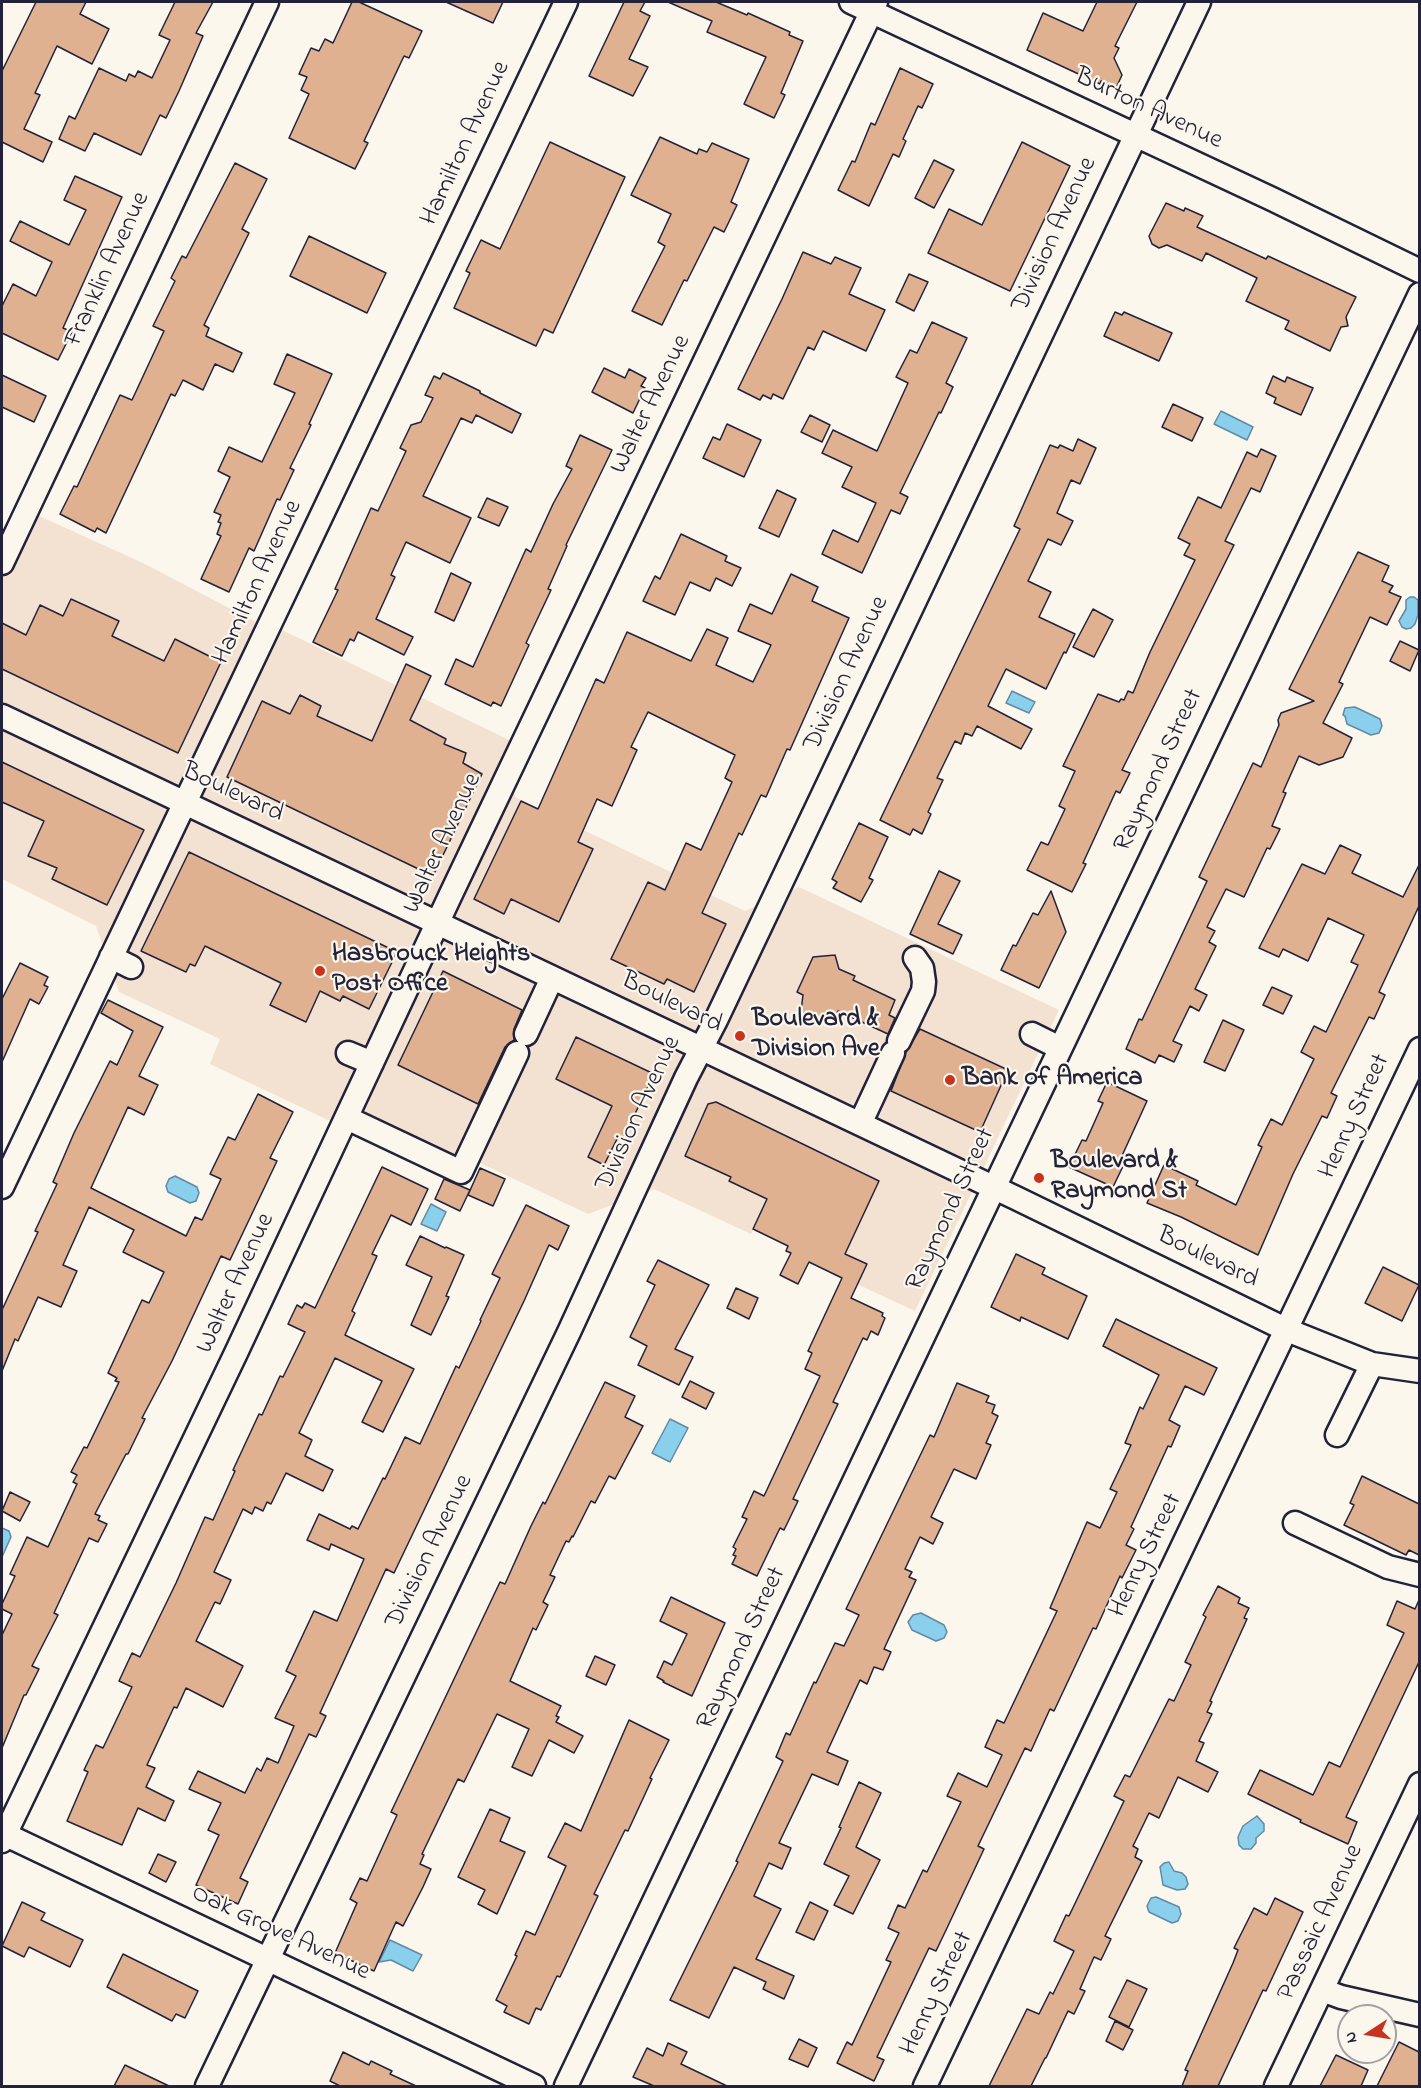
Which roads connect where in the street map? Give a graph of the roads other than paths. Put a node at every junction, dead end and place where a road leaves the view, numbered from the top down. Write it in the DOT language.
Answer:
graph roads {
  1 [pos="267,2"];
  2 [pos="566,2"];
  3 [pos="1199,2"];
  4 [pos="867,5"];
  5 [pos="1135,136"];
  6 [pos="1419,271"];
  7 [pos="1419,294"];
  8 [pos="2,563"];
  9 [pos="2,716"];
  10 [pos="184,804"];
  11 [pos="438,923"];
  12 [pos="915,958"];
  13 [pos="552,978"];
  14 [pos="1032,1034"];
  15 [pos="1060,1048"];
  16 [pos="1419,1049"];
  17 [pos="700,1050"];
  18 [pos="348,1053"];
  19 [pos="372,1063"];
  20 [pos="347,1118"];
  21 [pos="860,1124"];
  22 [pos="2,1187"];
  23 [pos="994,1188"];
  24 [pos="1287,1330"];
  25 [pos="1372,1364"];
  26 [pos="1419,1371"];
  27 [pos="1337,1435"];
  28 [pos="1295,1523"];
  29 [pos="1419,1575"];
  30 [pos="1419,1784"];
  31 [pos="3,1836"];
  32 [pos="267,1959"];
  33 [pos="1322,1990"];
  34 [pos="1419,2015"];
  35 [pos="207,2086"];
  36 [pos="534,2086"];
  37 [pos="566,2086"];
  38 [pos="925,2086"];
  39 [pos="1276,2086"];
  1 -- 8 [label="street, Franklin Avenue"];
  2 -- 10 [label="street, Hamilton Avenue"];
  3 -- 5 [label="street, Division Avenue"];
  4 -- 5 [label="street, Burton Avenue"];
  4 -- 11 [label="street, Walter Avenue"];
  5 -- 6 [label="street, Burton Avenue"];
  5 -- 17 [label="street, Division Avenue"];
  7 -- 15 [label="street, Raymond Street"];
  9 -- 10 [label="street, Boulevard"];
  10 -- 11 [label="street, Boulevard"];
  10 -- 22 [label="street, Hamilton Avenue"];
  11 -- 13 [label="street, Boulevard"];
  11 -- 19 [label="street, Walter Avenue"];
  12 -- 21 [label="street"];
  13 -- 17 [label="street, Boulevard"];
  13 -- 20 [label="street"];
  14 -- 15 [label="street"];
  15 -- 23 [label="street, Raymond Street"];
  16 -- 24 [label="street, Henry Street"];
  17 -- 21 [label="street, Boulevard"];
  17 -- 32 [label="street, Division Avenue"];
  18 -- 19 [label="street"];
  19 -- 20 [label="street, Walter Avenue"];
  20 -- 31 [label="street, Walter Avenue"];
  21 -- 23 [label="street, Boulevard"];
  23 -- 24 [label="street, Boulevard"];
  23 -- 37 [label="street, Raymond Street"];
  24 -- 25 [label="street, Boulevard"];
  24 -- 38 [label="street, Henry Street"];
  25 -- 26 [label="street, Boulevard"];
  25 -- 27 [label="street"];
  28 -- 29 [label="street"];
  30 -- 33 [label="street, Passaic Avenue"];
  31 -- 32 [label="street, Oak Grove Avenue"];
  32 -- 35 [label="street, Division Avenue"];
  32 -- 36 [label="street, Oak Grove Avenue"];
  33 -- 34 [label="street"];
  33 -- 39 [label="street, Passaic Avenue"];
}
